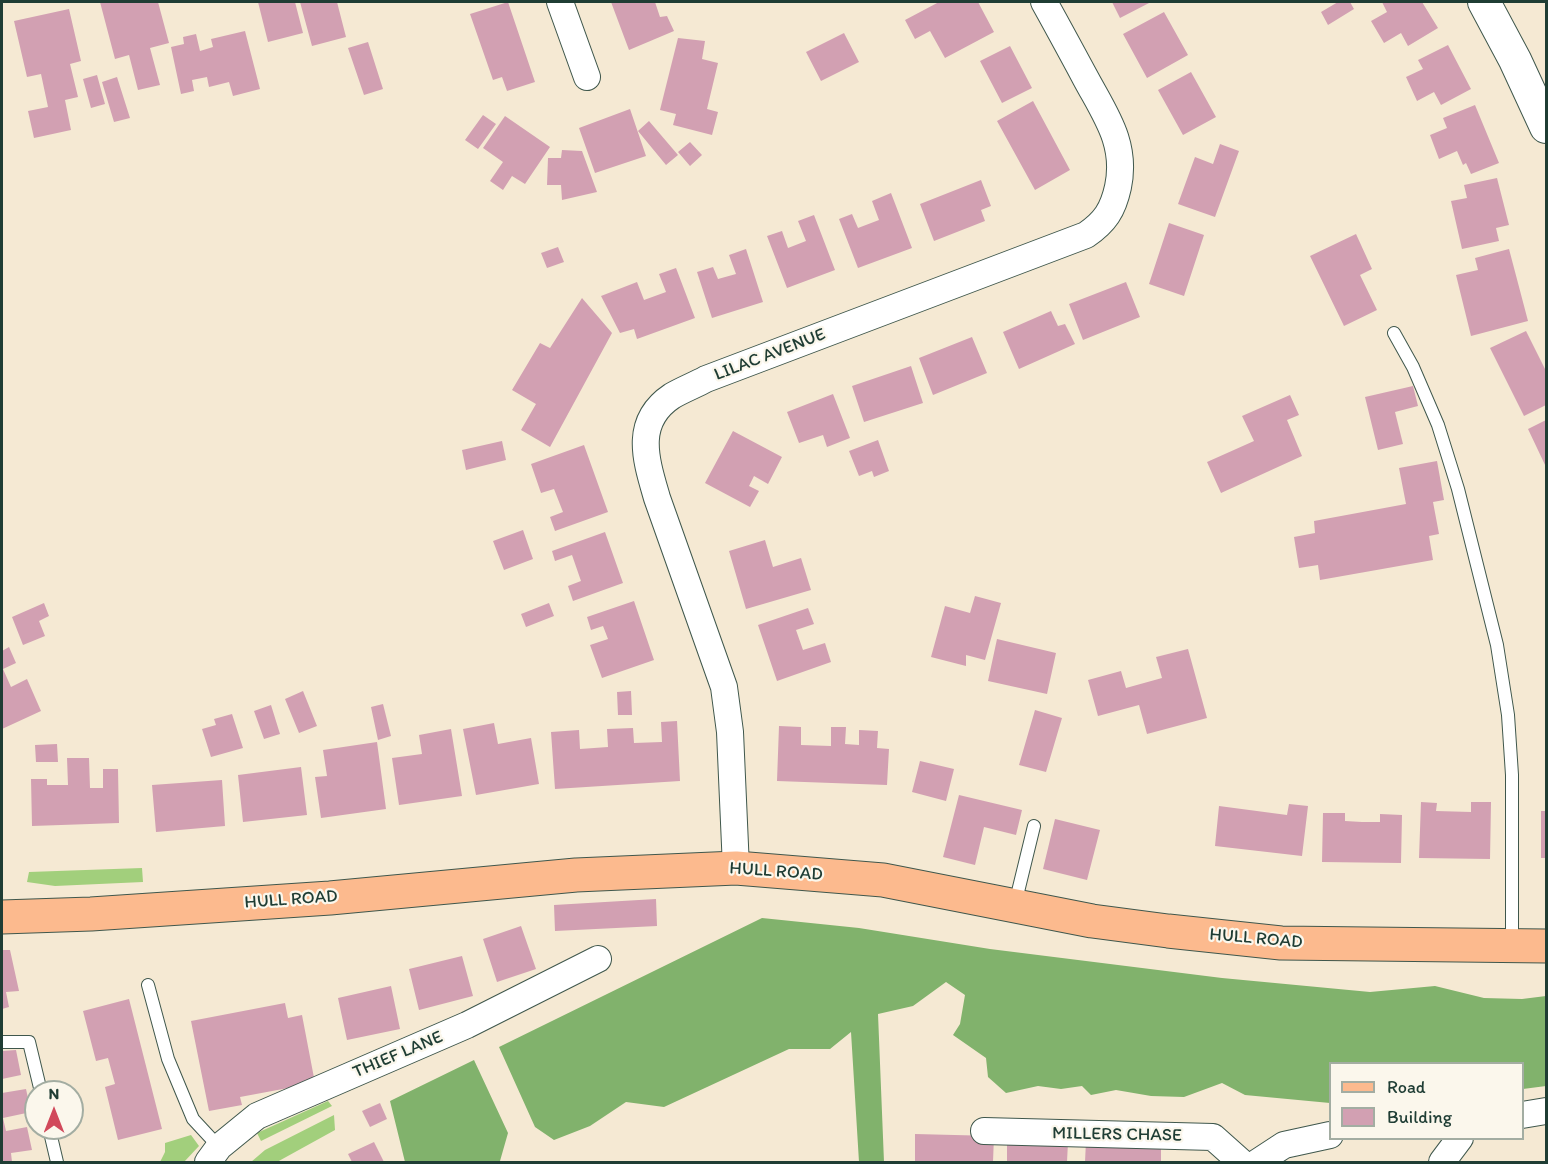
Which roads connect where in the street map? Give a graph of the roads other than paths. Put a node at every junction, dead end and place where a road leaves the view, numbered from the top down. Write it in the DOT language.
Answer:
graph roads {
  1 [pos="560,2"];
  2 [pos="1044,2"];
  3 [pos="1484,2"];
  4 [pos="587,77"];
  5 [pos="1546,127"];
  6 [pos="1394,333"];
  7 [pos="1034,826"];
  8 [pos="736,868"];
  9 [pos="1015,905"];
  10 [pos="2,915"];
  11 [pos="1512,946"];
  12 [pos="1546,946"];
  13 [pos="598,959"];
  14 [pos="148,985"];
  15 [pos="2,1042"];
  16 [pos="38,1080"];
  17 [pos="1546,1111"];
  18 [pos="1524,1115"];
  19 [pos="984,1131"];
  20 [pos="1329,1135"];
  21 [pos="52,1140"];
  22 [pos="1458,1140"];
  23 [pos="213,1155"];
  24 [pos="57,1162"];
  25 [pos="1241,1162"];
  26 [pos="1258,1162"];
  27 [pos="1442,1162"];
  1 -- 4 [label="street"];
  2 -- 8 [label="street, LILAC AVENUE"];
  3 -- 5 [label="street"];
  6 -- 11 [label="lane"];
  7 -- 9 [label="lane"];
  8 -- 9 [label="main road, HULL ROAD"];
  8 -- 10 [label="main road, HULL ROAD"];
  9 -- 11 [label="main road, HULL ROAD"];
  11 -- 12 [label="main road, HULL ROAD"];
  13 -- 23 [label="street, THIEF LANE"];
  14 -- 23 [label="lane"];
  15 -- 16 [label="lane"];
  17 -- 18 [label="street"];
  19 -- 25 [label="street, MILLERS CHASE"];
  20 -- 26 [label="street"];
  21 -- 24 [label="lane"];
  22 -- 27 [label="street"];
}
